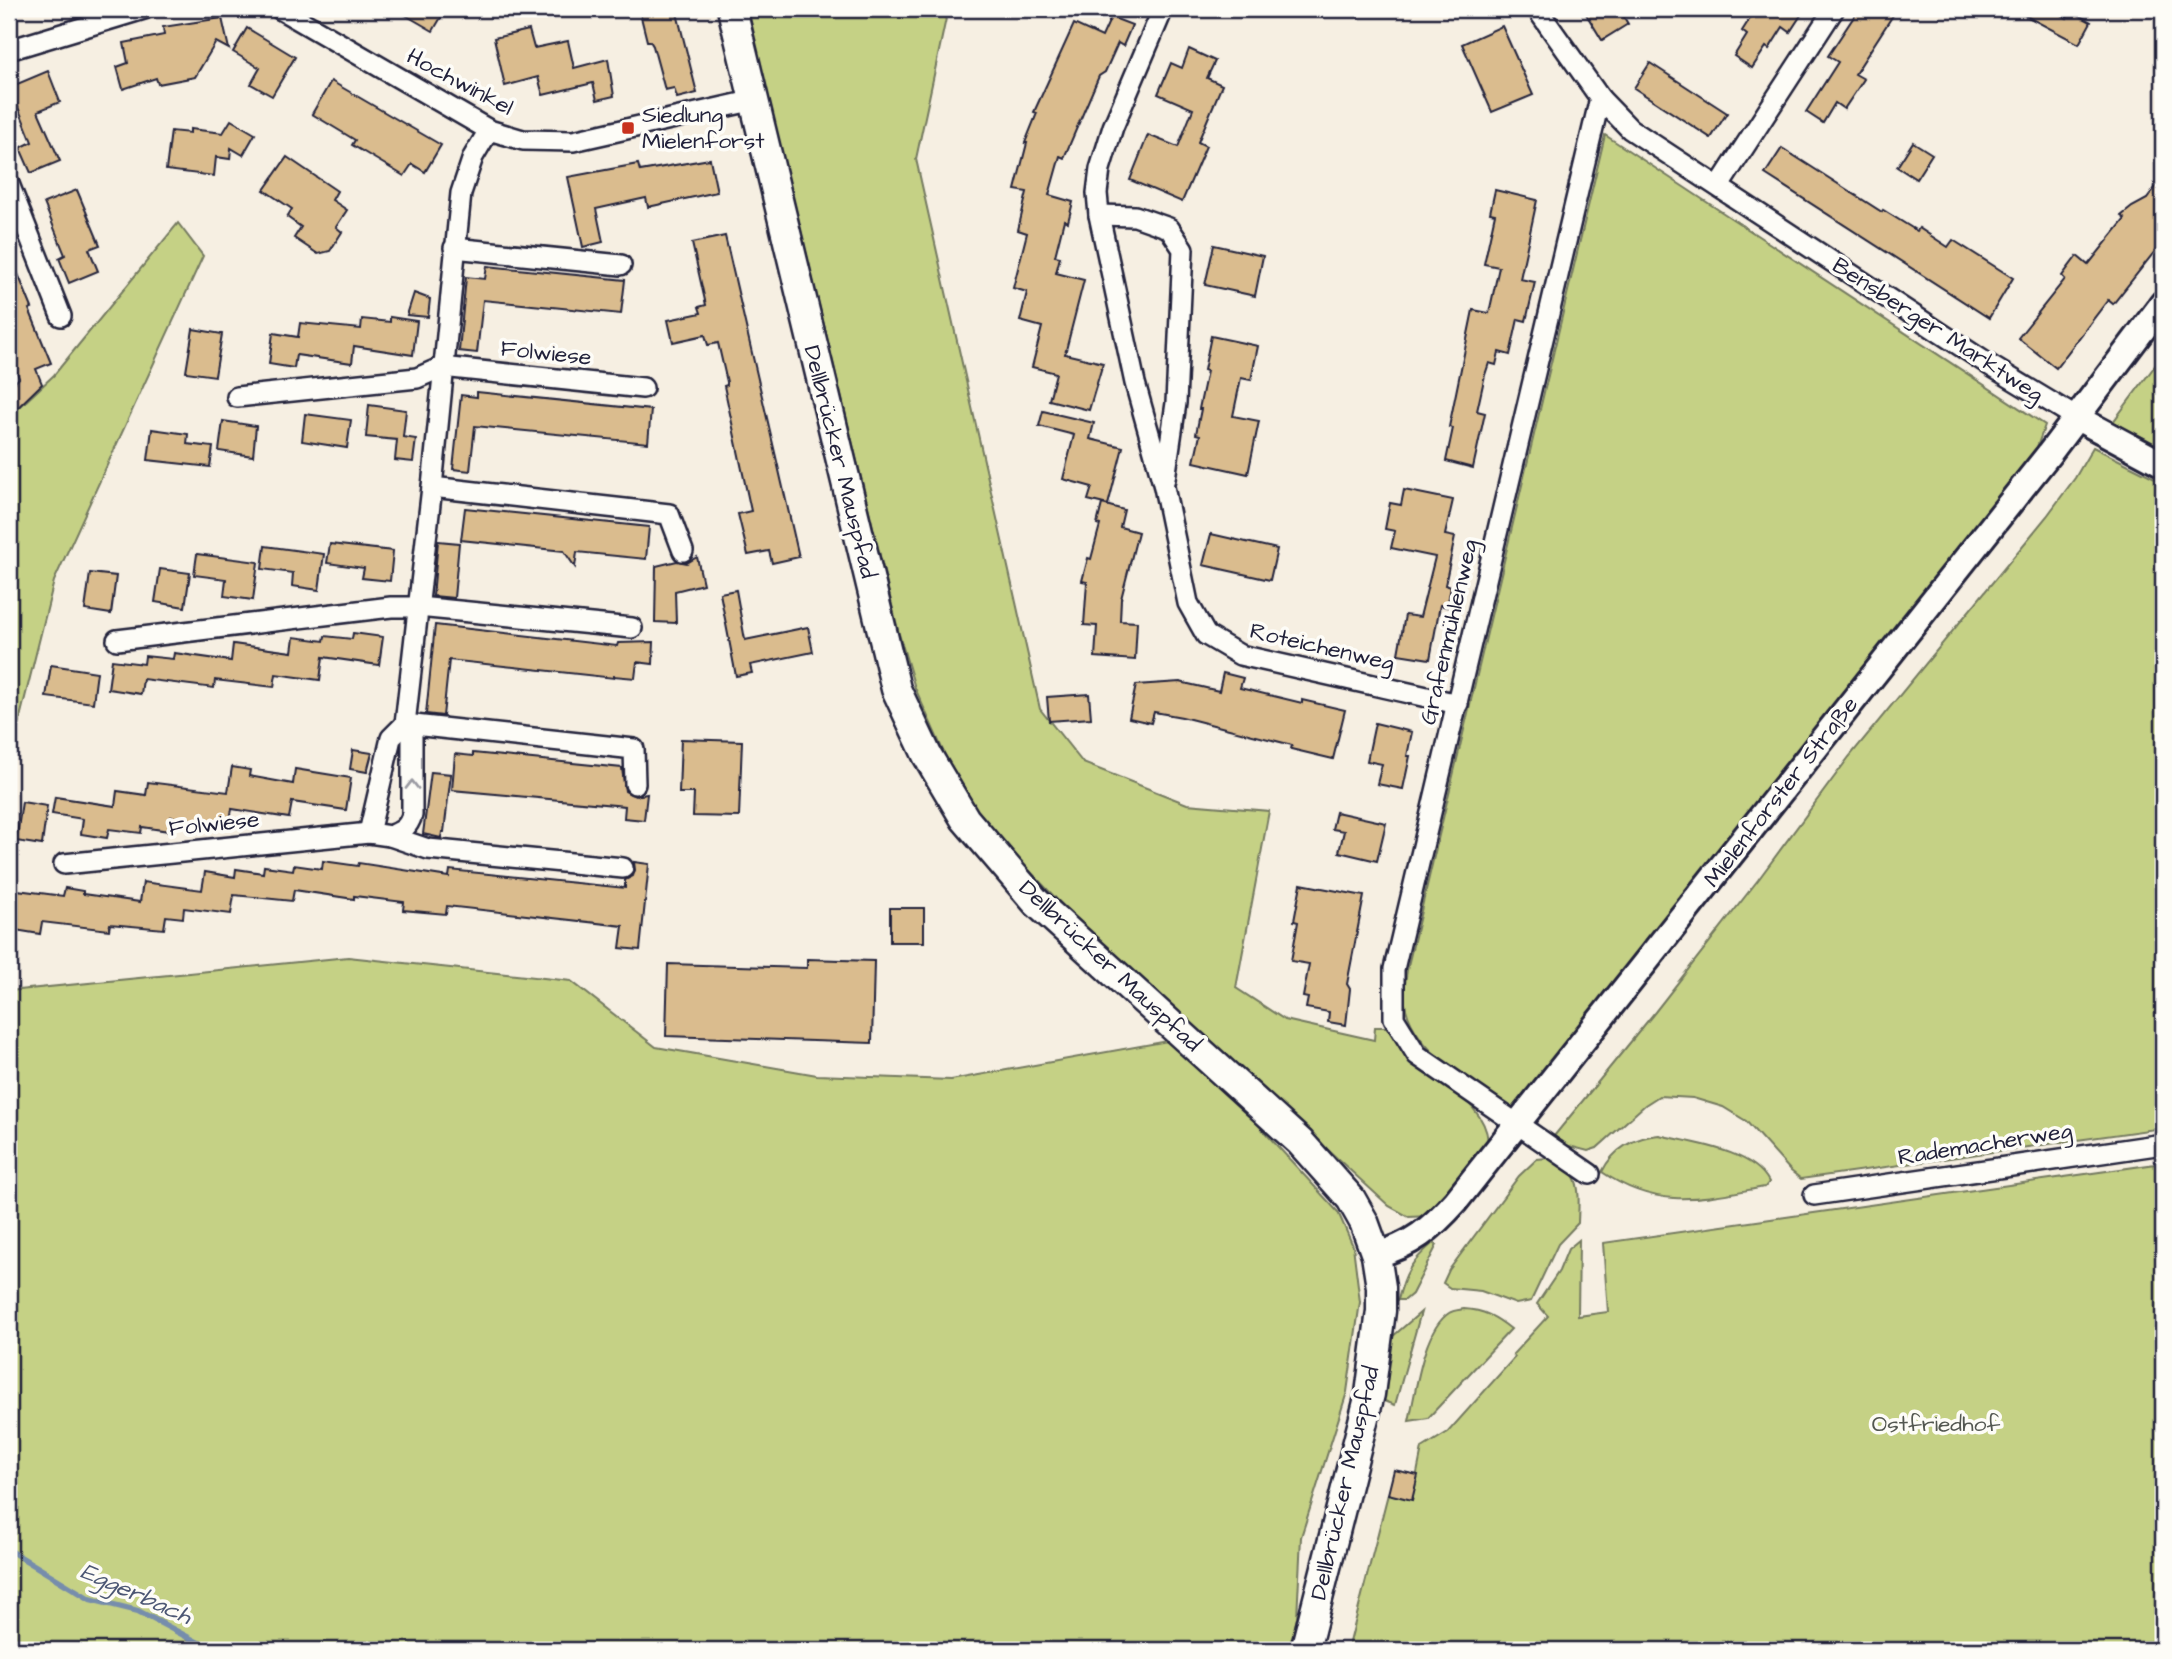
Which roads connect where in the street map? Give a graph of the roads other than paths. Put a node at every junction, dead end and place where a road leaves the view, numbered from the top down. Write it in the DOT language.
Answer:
graph roads {
  1 [pos="144,9"];
  2 [pos="280,9"];
  3 [pos="732,9"];
  4 [pos="1163,9"];
  5 [pos="1537,9"];
  6 [pos="1834,9"];
  7 [pos="80,18"];
  8 [pos="9,50"];
  9 [pos="1600,98"];
  10 [pos="755,100"];
  11 [pos="489,130"];
  12 [pos="9,184"];
  13 [pos="1719,186"];
  14 [pos="1100,215"];
  15 [pos="454,248"];
  16 [pos="621,265"];
  17 [pos="2163,303"];
  18 [pos="61,316"];
  19 [pos="442,367"];
  20 [pos="643,388"];
  21 [pos="237,397"];
  22 [pos="2077,418"];
  23 [pos="2163,464"];
  24 [pos="432,487"];
  25 [pos="1164,487"];
  26 [pos="683,551"];
  27 [pos="418,607"];
  28 [pos="632,628"];
  29 [pos="117,640"];
  30 [pos="1458,704"];
  31 [pos="405,724"];
  32 [pos="635,784"];
  33 [pos="369,833"];
  34 [pos="390,836"];
  35 [pos="64,864"];
  36 [pos="623,868"];
  37 [pos="1517,1125"];
  38 [pos="2163,1144"];
  39 [pos="1590,1174"];
  40 [pos="1814,1195"];
  41 [pos="1376,1255"];
  42 [pos="1305,1650"];
  1 -- 7 [label="street"];
  2 -- 11 [label="street, Hochwinkel"];
  3 -- 10 [label="main road, Dellbrücker Mauspfad"];
  4 -- 14 [label="street, Roteichenweg"];
  5 -- 9 [label="street, Bensberger Marktweg"];
  6 -- 13 [label="street"];
  7 -- 8 [label="street"];
  9 -- 13 [label="street, Bensberger Marktweg"];
  9 -- 30 [label="street, Grafenmühlenweg"];
  10 -- 11 [label="street, Hochwinkel"];
  10 -- 41 [label="main road, Dellbrücker Mauspfad"];
  11 -- 15 [label="street"];
  12 -- 18 [label="street"];
  13 -- 22 [label="street, Bensberger Marktweg"];
  14 -- 25 [label="street, Roteichenweg"];
  14 -- 25 [label="street, Roteichenweg"];
  15 -- 16 [label="street"];
  15 -- 19 [label="street"];
  17 -- 22 [label="street, Mielenforster Straße"];
  19 -- 20 [label="street, Folwiese"];
  19 -- 21 [label="street, Folwiese"];
  19 -- 24 [label="street"];
  22 -- 23 [label="street, Bensberger Marktweg"];
  22 -- 37 [label="street, Mielenforster Straße"];
  24 -- 26 [label="street"];
  24 -- 27 [label="street"];
  25 -- 30 [label="street, Roteichenweg"];
  27 -- 28 [label="street"];
  27 -- 29 [label="street"];
  27 -- 31 [label="street"];
  30 -- 37 [label="street, Grafenmühlenweg"];
  31 -- 32 [label="street"];
  31 -- 33 [label="street"];
  34 -- 31 [label="street, one-way"];
  33 -- 34 [label="street, Folwiese"];
  33 -- 35 [label="street, Folwiese"];
  34 -- 36 [label="street, Folwiese"];
  37 -- 39 [label="street"];
  37 -- 41 [label="street, Mielenforster Straße"];
  38 -- 40 [label="street, Rademacherweg"];
  41 -- 42 [label="main road, Dellbrücker Mauspfad"];
}
